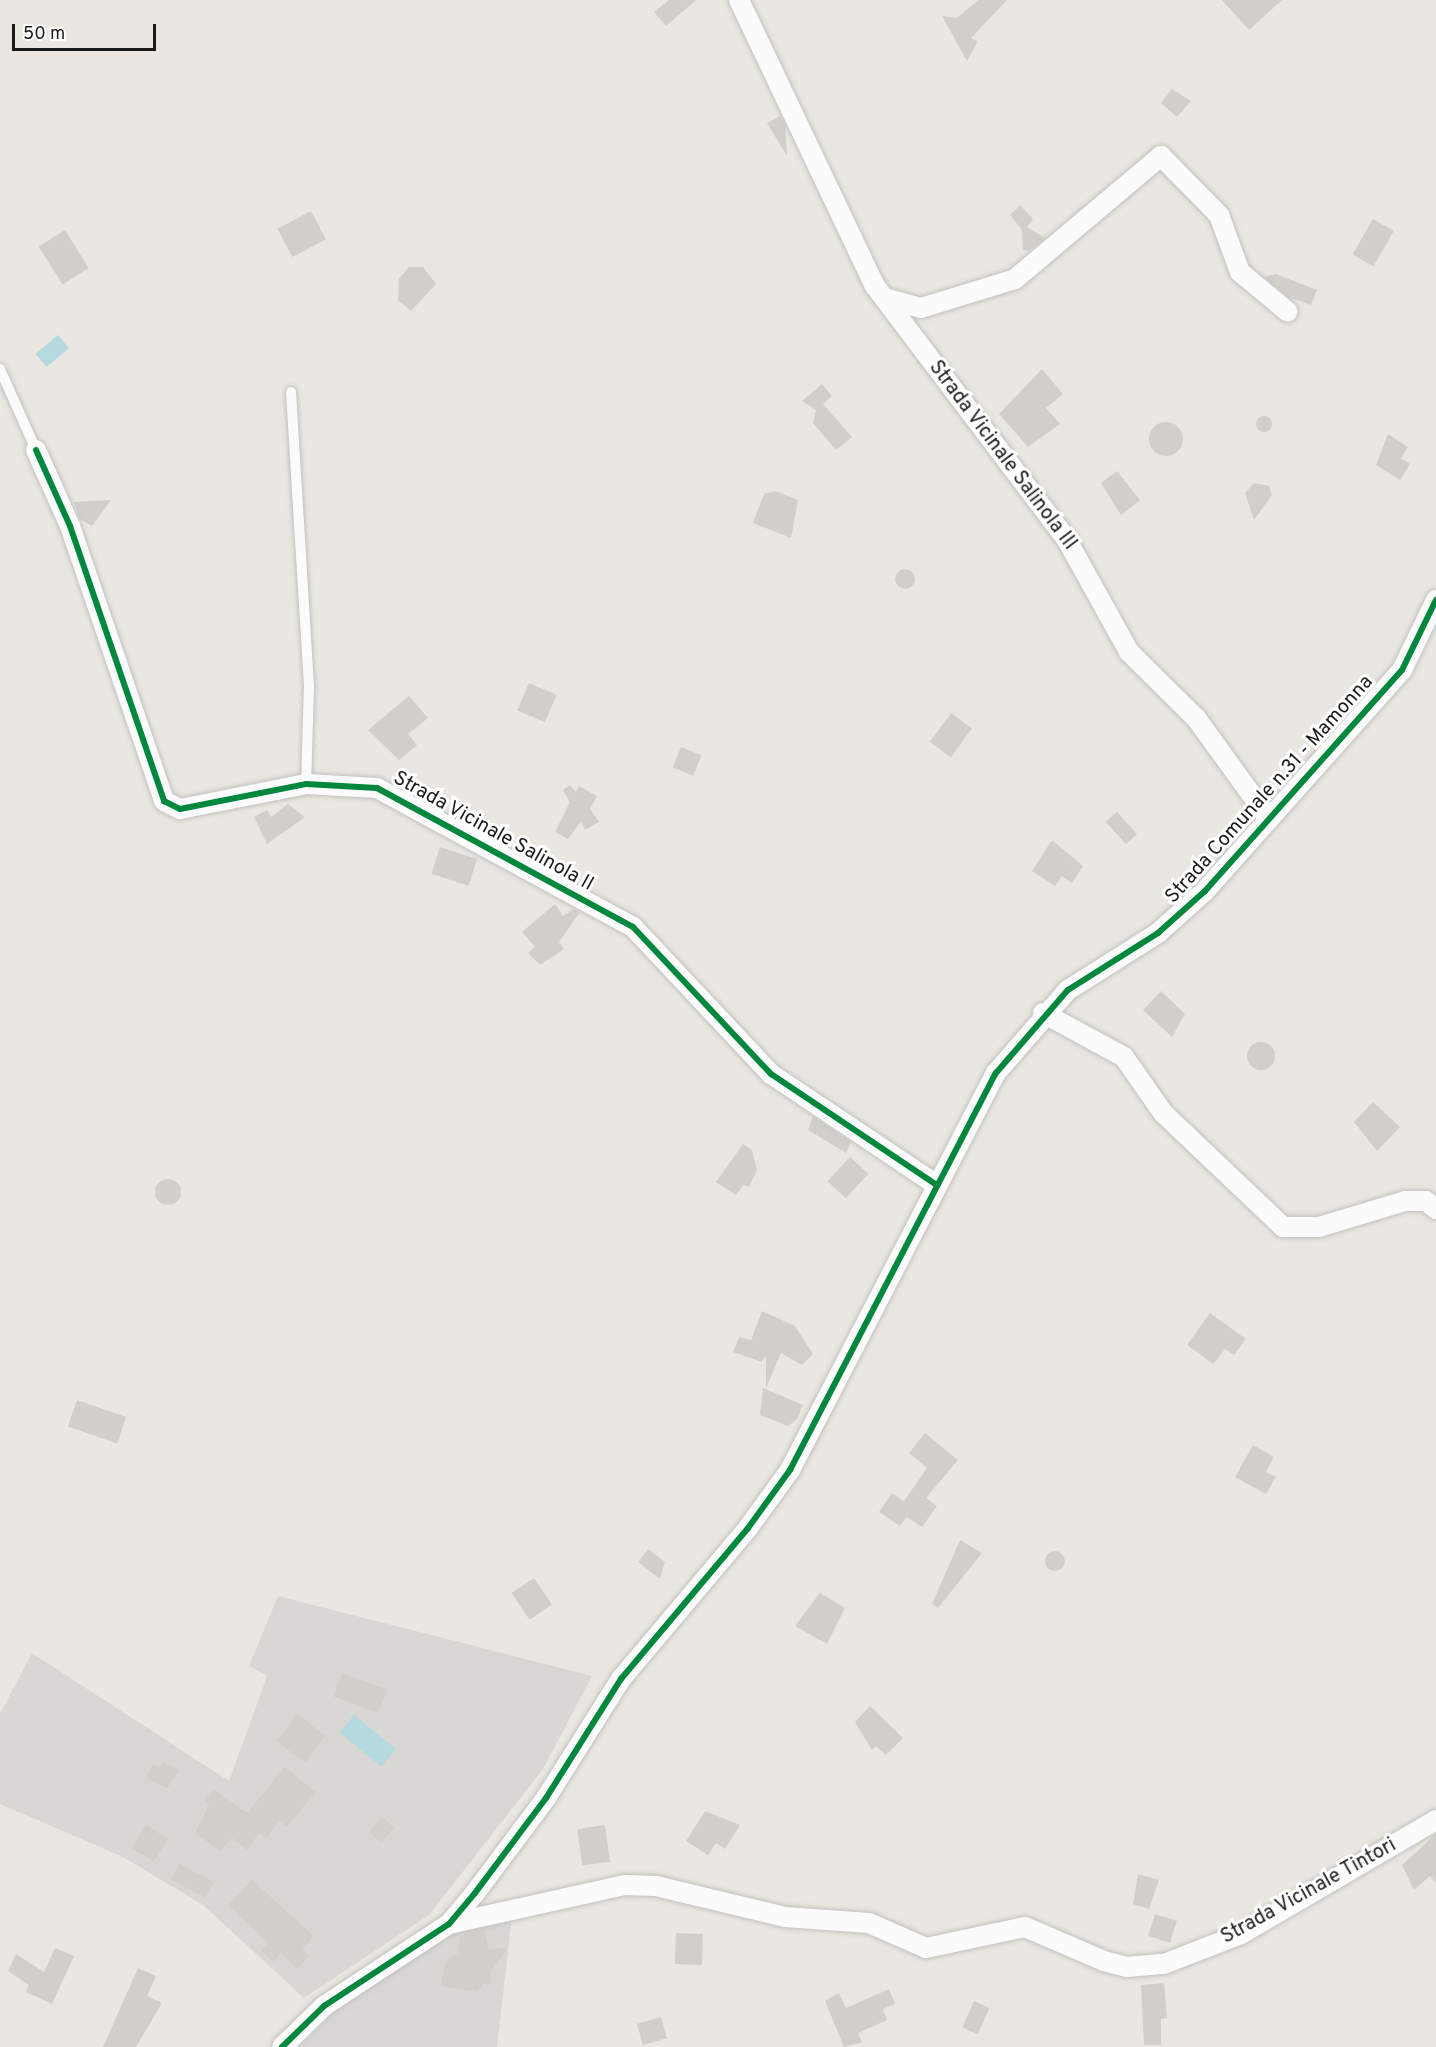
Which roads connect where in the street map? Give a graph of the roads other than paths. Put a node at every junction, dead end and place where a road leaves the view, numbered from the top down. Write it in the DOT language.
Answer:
graph roads {
  1 [pos="739,0"];
  2 [pos="884,298"];
  3 [pos="1288,312"];
  4 [pos="0,369"];
  5 [pos="291,392"];
  6 [pos="36,450"];
  7 [pos="1436,600"];
  8 [pos="306,784"];
  9 [pos="1267,816"];
  10 [pos="1043,1013"];
  11 [pos="938,1185"];
  12 [pos="1436,1209"];
  13 [pos="1436,1820"];
  14 [pos="449,1924"];
  15 [pos="282,2047"];
  1 -- 2 [label="street, Strada Vicinale Salinola III"];
  2 -- 3 [label="street"];
  2 -- 9 [label="street, Strada Vicinale Salinola III"];
  4 -- 6 [label="lane, Strada Vicinale Salinola II"];
  5 -- 8 [label="lane"];
  6 -- 8 [label="street, Strada Vicinale Salinola II"];
  7 -- 9 [label="street, Strada Comunale n.31 - Mamonna"];
  8 -- 11 [label="street, Strada Vicinale Salinola II"];
  9 -- 10 [label="street, Strada Comunale n.31 - Mamonna"];
  10 -- 11 [label="street, Strada Comunale n.31 - Mamonna"];
  10 -- 12 [label="street"];
  11 -- 14 [label="street, Strada Comunale n.31 - Mamonna"];
  13 -- 14 [label="street, Strada Vicinale Tintori"];
  14 -- 15 [label="street, Strada Comunale n.31 - Mamonna"];
}
